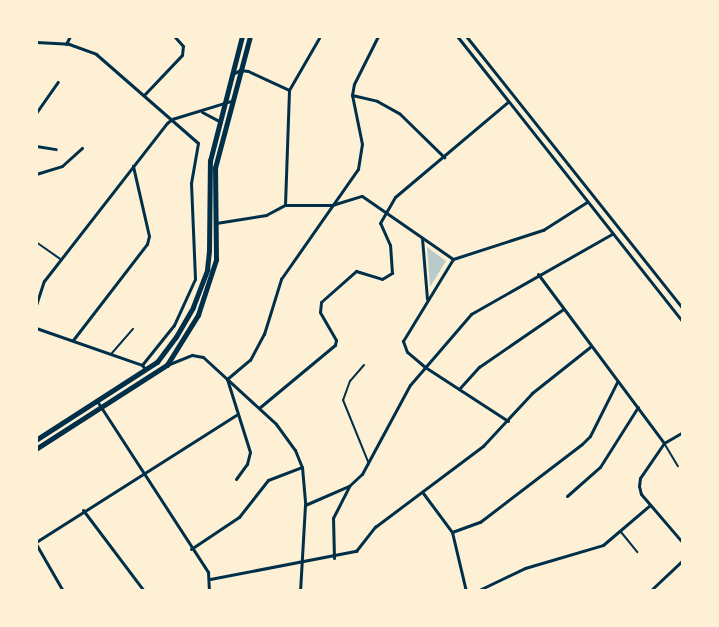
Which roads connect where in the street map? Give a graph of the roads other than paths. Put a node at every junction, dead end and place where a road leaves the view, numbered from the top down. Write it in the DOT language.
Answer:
graph roads {
  1 [pos="70,36"];
  2 [pos="174,36"];
  3 [pos="242,36"];
  4 [pos="250,36"];
  5 [pos="378,36"];
  6 [pos="457,36"];
  7 [pos="466,36"];
  8 [pos="319,38"];
  9 [pos="36,42"];
  10 [pos="66,44"];
  11 [pos="240,70"];
  12 [pos="231,75"];
  13 [pos="58,82"];
  14 [pos="289,90"];
  15 [pos="144,95"];
  16 [pos="352,95"];
  17 [pos="231,101"];
  18 [pos="223,102"];
  19 [pos="508,102"];
  20 [pos="202,112"];
  21 [pos="36,113"];
  22 [pos="172,118"];
  23 [pos="219,121"];
  24 [pos="36,146"];
  25 [pos="82,148"];
  26 [pos="56,149"];
  27 [pos="444,157"];
  28 [pos="133,166"];
  29 [pos="36,174"];
  30 [pos="587,202"];
  31 [pos="332,205"];
  32 [pos="285,206"];
  33 [pos="384,211"];
  34 [pos="216,223"];
  35 [pos="612,234"];
  36 [pos="422,238"];
  37 [pos="36,242"];
  38 [pos="60,259"];
  39 [pos="453,259"];
  40 [pos="538,274"];
  41 [pos="427,299"];
  42 [pos="36,305"];
  43 [pos="683,309"];
  44 [pos="562,310"];
  45 [pos="683,322"];
  46 [pos="36,328"];
  47 [pos="133,328"];
  48 [pos="73,340"];
  49 [pos="590,347"];
  50 [pos="112,353"];
  51 [pos="142,365"];
  52 [pos="167,365"];
  53 [pos="364,365"];
  54 [pos="426,367"];
  55 [pos="146,370"];
  56 [pos="228,379"];
  57 [pos="617,382"];
  58 [pos="459,389"];
  59 [pos="97,401"];
  60 [pos="638,407"];
  61 [pos="259,408"];
  62 [pos="101,409"];
  63 [pos="236,415"];
  64 [pos="508,421"];
  65 [pos="683,432"];
  66 [pos="36,440"];
  67 [pos="664,443"];
  68 [pos="36,449"];
  69 [pos="369,464"];
  70 [pos="678,466"];
  71 [pos="302,467"];
  72 [pos="143,473"];
  73 [pos="236,479"];
  74 [pos="349,486"];
  75 [pos="423,492"];
  76 [pos="567,496"];
  77 [pos="305,505"];
  78 [pos="650,505"];
  79 [pos="83,510"];
  80 [pos="452,532"];
  81 [pos="621,532"];
  82 [pos="36,543"];
  83 [pos="683,543"];
  84 [pos="191,549"];
  85 [pos="637,552"];
  86 [pos="334,558"];
  87 [pos="683,560"];
  88 [pos="301,563"];
  89 [pos="210,579"];
  90 [pos="63,591"];
  91 [pos="143,591"];
  92 [pos="209,591"];
  93 [pos="300,591"];
  94 [pos="466,591"];
  95 [pos="477,591"];
  96 [pos="650,591"];
  1 -- 10 [label="street"];
  2 -- 15 [label="street"];
  3 -- 12 [label="street"];
  4 -- 11 [label="street"];
  5 -- 16 [label="street"];
  6 -- 19 [label="street"];
  7 -- 43 [label="street"];
  8 -- 14 [label="street"];
  9 -- 10 [label="street"];
  10 -- 15 [label="street"];
  11 -- 12 [label="street"];
  11 -- 14 [label="street"];
  11 -- 17 [label="street"];
  12 -- 18 [label="street"];
  13 -- 21 [label="street"];
  14 -- 32 [label="street"];
  15 -- 22 [label="street"];
  16 -- 27 [label="street"];
  16 -- 31 [label="street"];
  17 -- 18 [label="street"];
  17 -- 34 [label="street"];
  18 -- 20 [label="street"];
  18 -- 23 [label="street"];
  19 -- 27 [label="street"];
  19 -- 30 [label="street"];
  20 -- 22 [label="street"];
  20 -- 23 [label="street"];
  22 -- 28 [label="street"];
  22 -- 51 [label="street"];
  23 -- 55 [label="street"];
  24 -- 26 [label="street"];
  25 -- 29 [label="street"];
  27 -- 33 [label="street"];
  28 -- 38 [label="street"];
  28 -- 48 [label="street"];
  30 -- 35 [label="street"];
  30 -- 39 [label="street"];
  31 -- 32 [label="street"];
  31 -- 33 [label="street"];
  31 -- 56 [label="street"];
  32 -- 34 [label="street"];
  33 -- 36 [label="street"];
  33 -- 61 [label="street"];
  34 -- 52 [label="street"];
  35 -- 40 [label="street"];
  35 -- 45 [label="street"];
  36 -- 39 [label="street"];
  36 -- 41 [label="street"];
  37 -- 38 [label="lane"];
  38 -- 42 [label="street"];
  39 -- 41 [label="street"];
  40 -- 44 [label="street"];
  40 -- 54 [label="street"];
  41 -- 54 [label="street"];
  44 -- 49 [label="street"];
  44 -- 58 [label="street"];
  46 -- 48 [label="street"];
  47 -- 50 [label="lane"];
  48 -- 50 [label="street"];
  49 -- 57 [label="street"];
  49 -- 64 [label="street"];
  50 -- 51 [label="street"];
  51 -- 55 [label="street"];
  52 -- 56 [label="street"];
  52 -- 62 [label="street"];
  53 -- 69 [label="lane"];
  54 -- 58 [label="street"];
  54 -- 69 [label="street"];
  55 -- 59 [label="street"];
  56 -- 61 [label="street"];
  56 -- 63 [label="street"];
  57 -- 60 [label="street"];
  57 -- 80 [label="street"];
  58 -- 64 [label="street"];
  59 -- 62 [label="street"];
  59 -- 66 [label="street"];
  60 -- 67 [label="street"];
  60 -- 76 [label="street"];
  61 -- 71 [label="street"];
  62 -- 68 [label="street"];
  62 -- 72 [label="street"];
  63 -- 72 [label="street"];
  63 -- 73 [label="street"];
  64 -- 75 [label="street"];
  65 -- 67 [label="street"];
  67 -- 70 [label="lane"];
  67 -- 78 [label="street"];
  69 -- 74 [label="street"];
  71 -- 77 [label="street"];
  71 -- 84 [label="street"];
  72 -- 79 [label="street"];
  72 -- 84 [label="street"];
  74 -- 77 [label="street"];
  74 -- 86 [label="street"];
  75 -- 80 [label="street"];
  75 -- 86 [label="street"];
  77 -- 88 [label="street"];
  78 -- 81 [label="street"];
  78 -- 83 [label="street"];
  79 -- 82 [label="street"];
  79 -- 91 [label="street"];
  80 -- 94 [label="street"];
  81 -- 85 [label="lane"];
  81 -- 95 [label="street"];
  82 -- 90 [label="street"];
  84 -- 89 [label="street"];
  86 -- 88 [label="street"];
  87 -- 96 [label="street"];
  88 -- 89 [label="street"];
  88 -- 93 [label="street"];
  89 -- 92 [label="street"];
}
